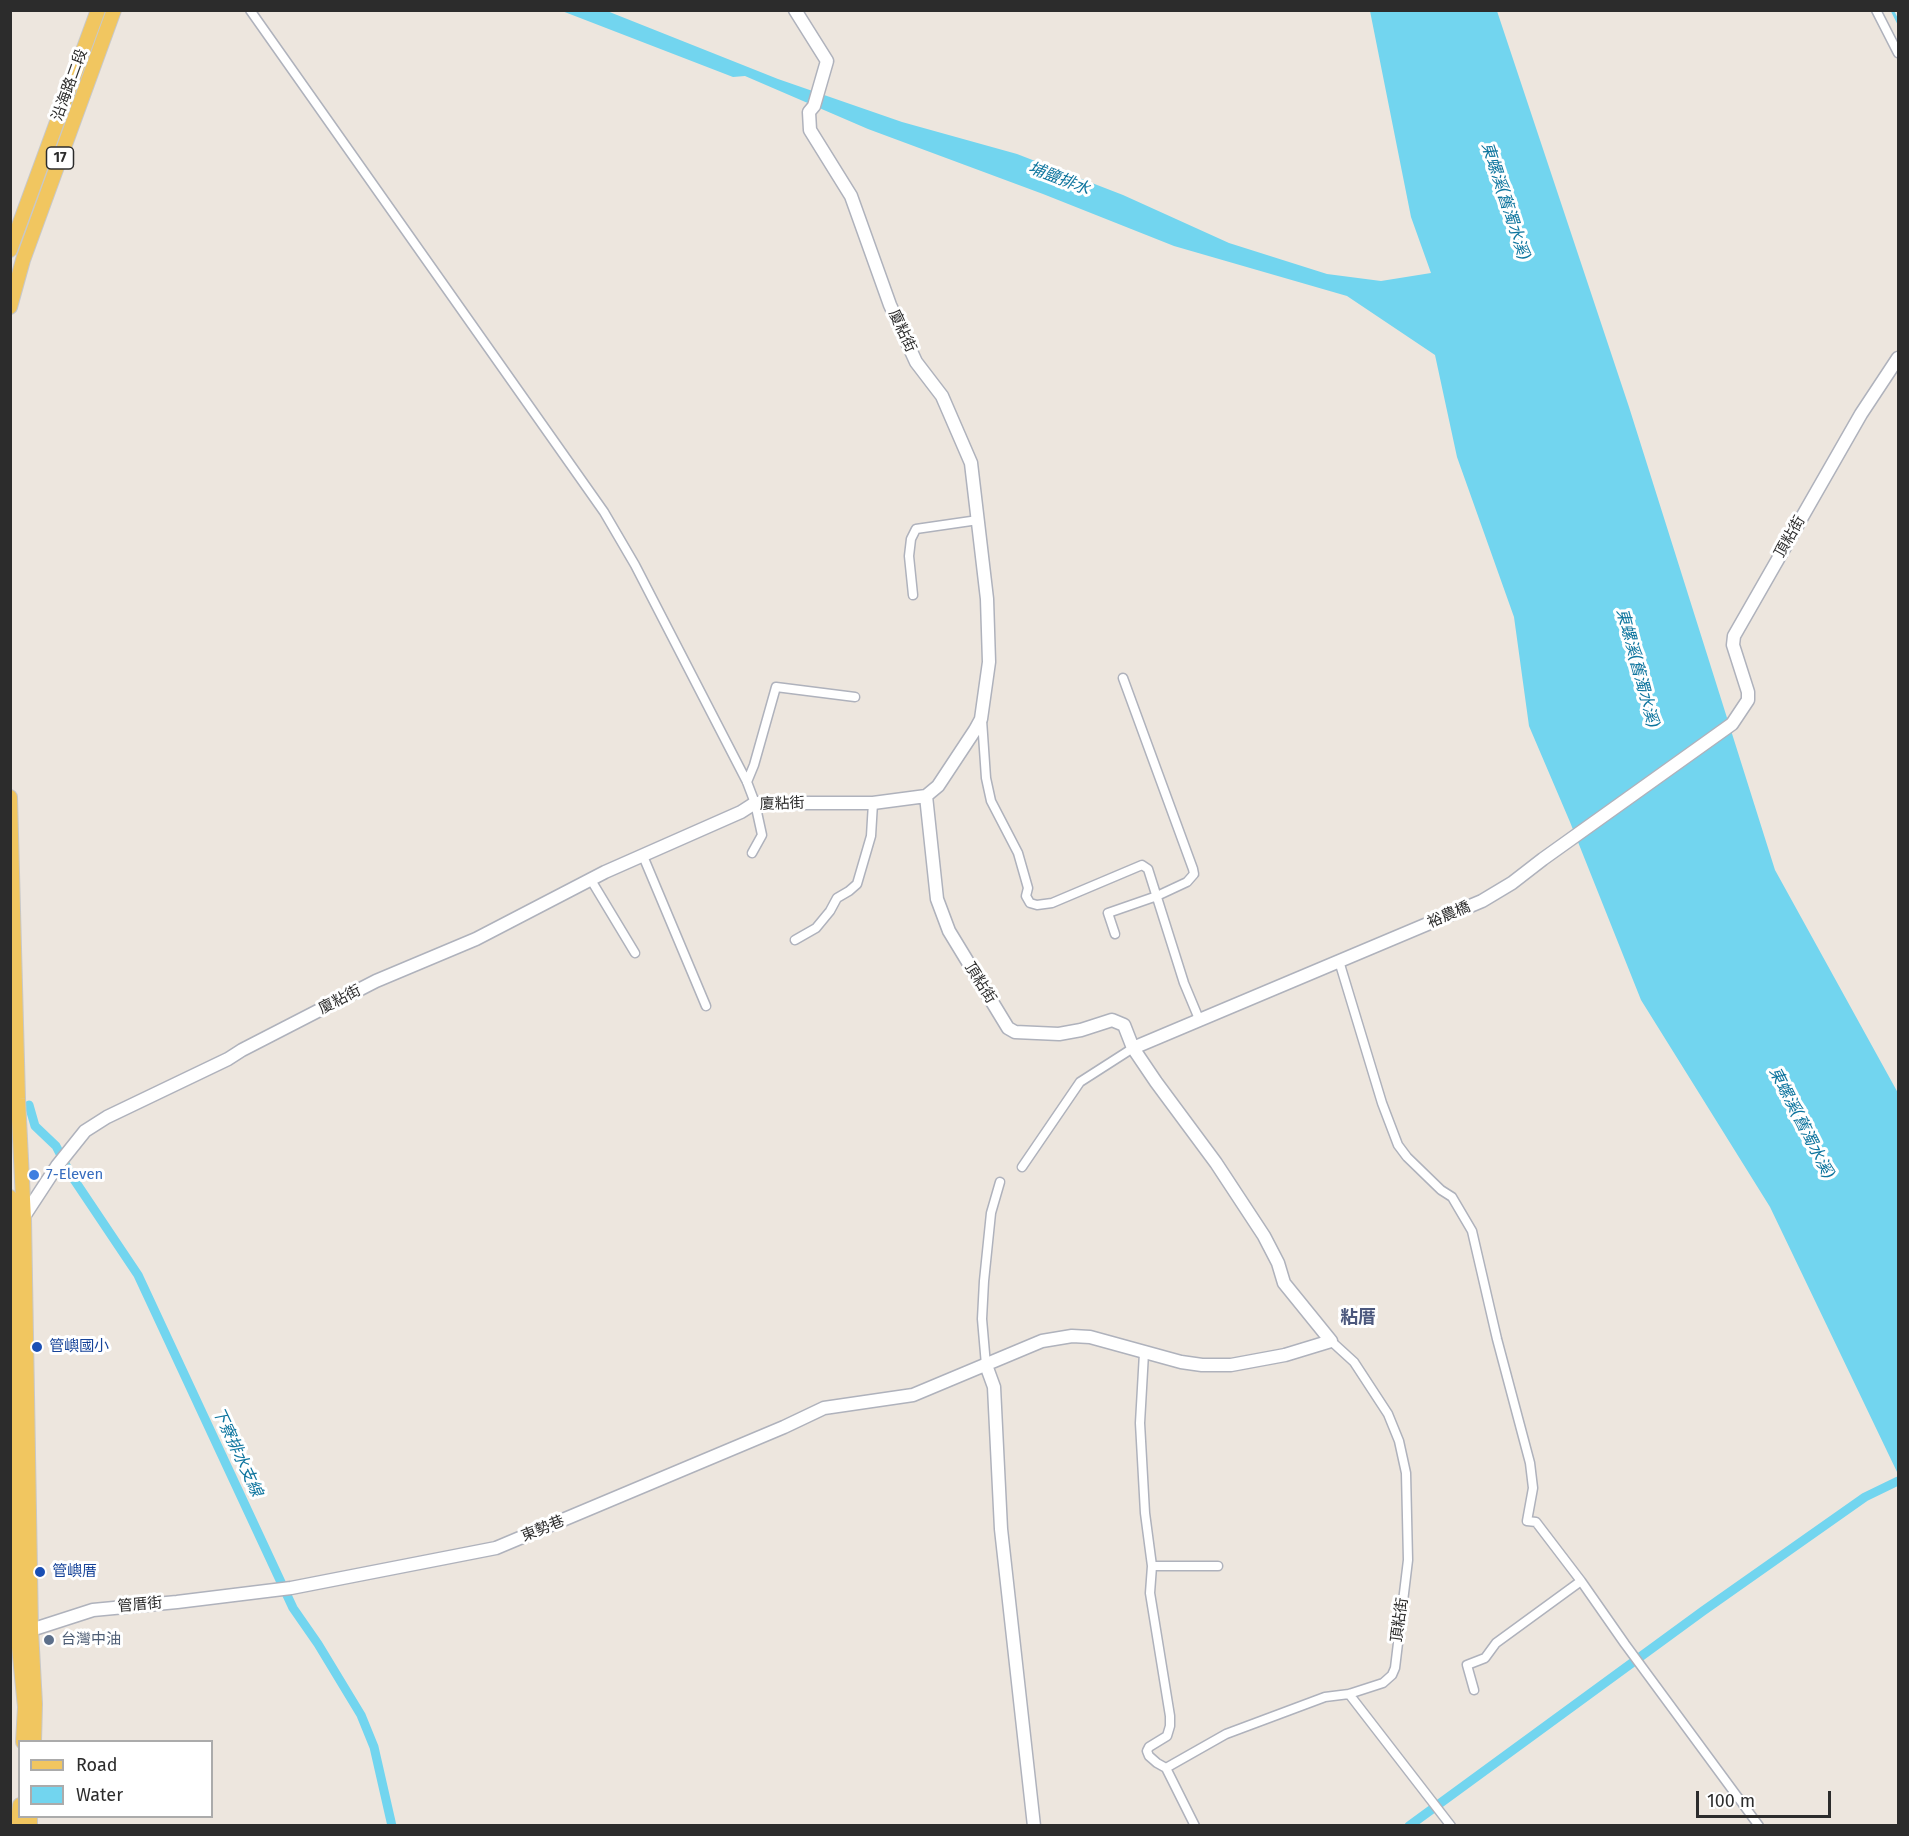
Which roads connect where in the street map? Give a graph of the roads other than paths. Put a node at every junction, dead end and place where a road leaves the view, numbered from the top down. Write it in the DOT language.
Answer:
graph roads {
  1 [pos="98,10"];
  2 [pos="114,10"];
  3 [pos="250,10"];
  4 [pos="795,10"];
  5 [pos="1876,10"];
  6 [pos="1899,53"];
  7 [pos="10,250"];
  8 [pos="10,306"];
  9 [pos="1899,358"];
  10 [pos="978,520"];
  11 [pos="913,595"];
  12 [pos="1123,678"];
  13 [pos="855,697"];
  14 [pos="981,719"];
  15 [pos="1732,724"];
  16 [pos="747,782"];
  17 [pos="10,796"];
  18 [pos="926,796"];
  19 [pos="755,803"];
  20 [pos="873,803"];
  21 [pos="752,853"];
  22 [pos="643,856"];
  23 [pos="591,880"];
  24 [pos="1157,896"];
  25 [pos="1116,934"];
  26 [pos="795,940"];
  27 [pos="636,953"];
  28 [pos="1339,961"];
  29 [pos="12,963"];
  30 [pos="706,1006"];
  31 [pos="1199,1019"];
  32 [pos="1133,1048"];
  33 [pos="14,1099"];
  34 [pos="1022,1167"];
  35 [pos="1000,1182"];
  36 [pos="10,1197"];
  37 [pos="24,1219"];
  38 [pos="12,1229"];
  39 [pos="1331,1341"];
  40 [pos="1144,1353"];
  41 [pos="986,1365"];
  42 [pos="21,1391"];
  43 [pos="1152,1566"];
  44 [pos="1218,1566"];
  45 [pos="1581,1581"];
  46 [pos="276,1590"];
  47 [pos="31,1630"];
  48 [pos="14,1639"];
  49 [pos="1474,1690"];
  50 [pos="1349,1694"];
  51 [pos="23,1740"];
  52 [pos="34,1740"];
  53 [pos="1166,1768"];
  54 [pos="1034,1826"];
  55 [pos="1195,1826"];
  56 [pos="1451,1826"];
  57 [pos="1759,1826"];
  1 -- 7 [label="main road, 沿海路二段 / 17"];
  2 -- 8 [label="main road, 沿海路二段 / 17"];
  3 -- 16 [label="street"];
  4 -- 10 [label="street, 廈粘街"];
  5 -- 6 [label="street"];
  9 -- 15 [label="street, 頂粘街"];
  10 -- 11 [label="street"];
  10 -- 14 [label="street, 廈粘街"];
  12 -- 24 [label="street"];
  13 -- 16 [label="street"];
  14 -- 18 [label="street, 廈粘街"];
  14 -- 24 [label="street"];
  15 -- 28 [label="street, 裕農橋"];
  16 -- 19 [label="street"];
  17 -- 29 [label="main road"];
  18 -- 20 [label="street, 廈粘街"];
  18 -- 32 [label="street, 頂粘街"];
  19 -- 20 [label="street, 廈粘街"];
  19 -- 21 [label="street"];
  19 -- 22 [label="street, 廈粘街"];
  20 -- 26 [label="street"];
  22 -- 23 [label="street, 廈粘街"];
  22 -- 30 [label="street"];
  23 -- 27 [label="street"];
  23 -- 37 [label="street, 廈粘街"];
  24 -- 25 [label="street"];
  24 -- 31 [label="street"];
  28 -- 31 [label="street, 裕農橋"];
  28 -- 45 [label="street"];
  29 -- 33 [label="main road"];
  31 -- 32 [label="street, 裕農橋"];
  32 -- 34 [label="street"];
  32 -- 39 [label="street, 頂粘街"];
  33 -- 37 [label="main road"];
  35 -- 41 [label="street"];
  36 -- 38 [label="main road"];
  37 -- 38 [label="street, 廈粘街"];
  37 -- 42 [label="main road"];
  38 -- 42 [label="main road"];
  39 -- 40 [label="street"];
  39 -- 50 [label="street, 頂粘街"];
  40 -- 41 [label="street"];
  40 -- 43 [label="street"];
  41 -- 46 [label="street, 東勢巷"];
  41 -- 54 [label="street"];
  42 -- 47 [label="main road"];
  42 -- 48 [label="main road"];
  43 -- 44 [label="street"];
  43 -- 53 [label="street"];
  45 -- 49 [label="street"];
  45 -- 57 [label="street"];
  46 -- 47 [label="street, 管厝街"];
  47 -- 48 [label="street, 管厝街"];
  47 -- 52 [label="main road"];
  48 -- 51 [label="main road"];
  50 -- 53 [label="street, 頂粘街"];
  50 -- 56 [label="street"];
  53 -- 55 [label="street"];
}
